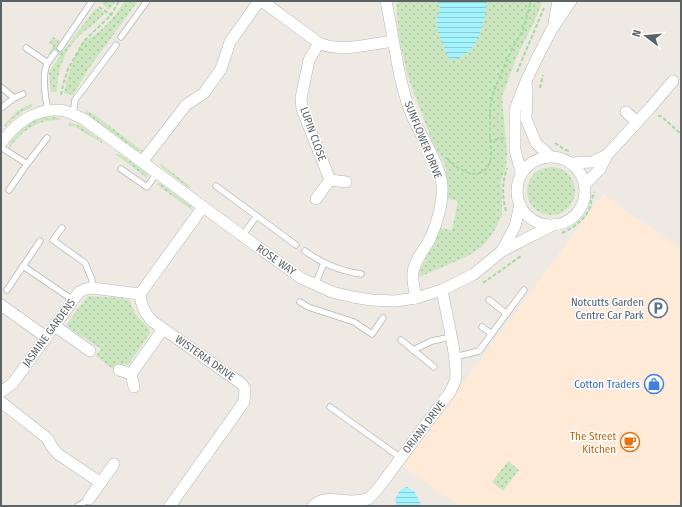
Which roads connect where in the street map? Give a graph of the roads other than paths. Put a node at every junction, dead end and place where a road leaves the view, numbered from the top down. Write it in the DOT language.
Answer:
graph roads {
  1 [pos="92,1"];
  2 [pos="147,1"];
  3 [pos="260,1"];
  4 [pos="386,1"];
  5 [pos="571,1"];
  6 [pos="558,4"];
  7 [pos="552,30"];
  8 [pos="121,37"];
  9 [pos="393,41"];
  10 [pos="319,43"];
  11 [pos="116,45"];
  12 [pos="26,48"];
  13 [pos="60,48"];
  14 [pos="55,53"];
  15 [pos="48,63"];
  16 [pos="527,79"];
  17 [pos="673,81"];
  18 [pos="1,87"];
  19 [pos="23,94"];
  20 [pos="14,98"];
  21 [pos="1,108"];
  22 [pos="48,110"];
  23 [pos="626,112"];
  24 [pos="73,114"];
  25 [pos="637,122"];
  26 [pos="3,137"];
  27 [pos="47,138"];
  28 [pos="1,147"];
  29 [pos="607,155"];
  30 [pos="550,156"];
  31 [pos="142,162"];
  32 [pos="572,163"];
  33 [pos="27,164"];
  34 [pos="121,169"];
  35 [pos="521,172"];
  36 [pos="157,173"];
  37 [pos="330,180"];
  38 [pos="346,182"];
  39 [pos="584,185"];
  40 [pos="216,186"];
  41 [pos="9,190"];
  42 [pos="316,198"];
  43 [pos="520,205"];
  44 [pos="203,207"];
  45 [pos="256,217"];
  46 [pos="553,225"];
  47 [pos="62,228"];
  48 [pos="242,236"];
  49 [pos="40,241"];
  50 [pos="296,245"];
  51 [pos="305,251"];
  52 [pos="502,251"];
  53 [pos="324,263"];
  54 [pos="23,266"];
  55 [pos="361,274"];
  56 [pos="316,285"];
  57 [pos="92,288"];
  58 [pos="7,290"];
  59 [pos="442,290"];
  60 [pos="524,290"];
  61 [pos="140,294"];
  62 [pos="416,298"];
  63 [pos="73,300"];
  64 [pos="488,300"];
  65 [pos="300,302"];
  66 [pos="1,305"];
  67 [pos="507,314"];
  68 [pos="383,318"];
  69 [pos="55,326"];
  70 [pos="482,327"];
  71 [pos="163,329"];
  72 [pos="492,334"];
  73 [pos="46,337"];
  74 [pos="451,337"];
  75 [pos="401,340"];
  76 [pos="413,350"];
  77 [pos="90,351"];
  78 [pos="455,357"];
  79 [pos="434,367"];
  80 [pos="119,370"];
  81 [pos="132,374"];
  82 [pos="134,387"];
  83 [pos="1,392"];
  84 [pos="1,402"];
  85 [pos="330,407"];
  86 [pos="401,458"];
  87 [pos="114,464"];
  88 [pos="101,483"];
  89 [pos="89,499"];
  90 [pos="370,503"];
  91 [pos="78,506"];
  92 [pos="170,506"];
  93 [pos="314,506"];
  1 -- 13 [label="lane"];
  2 -- 8 [label="lane"];
  3 -- 10 [label="street"];
  3 -- 31 [label="street"];
  4 -- 9 [label="street, SUNFLOWER DRIVE"];
  5 -- 7 [label="street"];
  6 -- 7 [label="street"];
  7 -- 16 [label="street"];
  9 -- 10 [label="street"];
  9 -- 62 [label="street, SUNFLOWER DRIVE"];
  10 -- 37 [label="street, LUPIN CLOSE"];
  11 -- 24 [label="lane"];
  12 -- 15 [label="lane"];
  14 -- 15 [label="lane"];
  15 -- 22 [label="lane"];
  16 -- 30 [label="street"];
  16 -- 35 [label="street"];
  17 -- 25 [label="street"];
  18 -- 20 [label="lane"];
  19 -- 20 [label="lane"];
  20 -- 21 [label="lane"];
  22 -- 24 [label="street, ROSE WAY"];
  22 -- 26 [label="street, ROSE WAY"];
  23 -- 25 [label="street"];
  24 -- 31 [label="street, ROSE WAY"];
  25 -- 29 [label="street"];
  27 -- 33 [label="lane"];
  28 -- 33 [label="lane"];
  29 -- 32 [label="street"];
  29 -- 39 [label="street"];
  30 -- 32 [label="street"];
  30 -- 35 [label="street"];
  31 -- 36 [label="street, ROSE WAY"];
  32 -- 39 [label="street"];
  33 -- 41 [label="lane"];
  34 -- 36 [label="lane"];
  35 -- 43 [label="street"];
  36 -- 44 [label="street, ROSE WAY"];
  37 -- 38 [label="street"];
  37 -- 42 [label="street"];
  39 -- 46 [label="street"];
  40 -- 45 [label="lane"];
  43 -- 46 [label="street"];
  43 -- 52 [label="street, ROSE WAY"];
  44 -- 48 [label="street, ROSE WAY"];
  44 -- 61 [label="street"];
  45 -- 48 [label="lane"];
  45 -- 50 [label="lane"];
  46 -- 52 [label="street, ROSE WAY"];
  47 -- 57 [label="lane"];
  48 -- 56 [label="street, ROSE WAY"];
  49 -- 54 [label="lane"];
  51 -- 53 [label="lane"];
  52 -- 59 [label="street, ROSE WAY"];
  53 -- 55 [label="lane"];
  53 -- 56 [label="lane"];
  54 -- 58 [label="lane"];
  54 -- 63 [label="lane"];
  56 -- 62 [label="street, ROSE WAY"];
  57 -- 61 [label="street"];
  57 -- 63 [label="street, JASMINE GARDENS"];
  59 -- 62 [label="street, ROSE WAY"];
  59 -- 74 [label="street, ORIANA DRIVE"];
  60 -- 67 [label="lane"];
  61 -- 71 [label="street, WISTERIA DRIVE"];
  63 -- 69 [label="street, JASMINE GARDENS"];
  64 -- 67 [label="lane"];
  65 -- 68 [label="lane"];
  66 -- 73 [label="street"];
  67 -- 72 [label="lane"];
  69 -- 73 [label="street, JASMINE GARDENS"];
  69 -- 77 [label="street"];
  70 -- 72 [label="lane"];
  71 -- 81 [label="street"];
  71 -- 92 [label="street, WISTERIA DRIVE"];
  72 -- 78 [label="lane"];
  73 -- 83 [label="street, JASMINE GARDENS"];
  74 -- 76 [label="lane"];
  74 -- 78 [label="street, ORIANA DRIVE"];
  75 -- 76 [label="lane"];
  76 -- 79 [label="lane"];
  78 -- 86 [label="street, ORIANA DRIVE"];
  80 -- 81 [label="street"];
  81 -- 82 [label="street"];
  84 -- 88 [label="street"];
  85 -- 86 [label="lane"];
  86 -- 90 [label="street, ORIANA DRIVE"];
  87 -- 88 [label="street"];
  88 -- 89 [label="street"];
  89 -- 91 [label="lane"];
  90 -- 93 [label="street, ORIANA DRIVE"];
}
